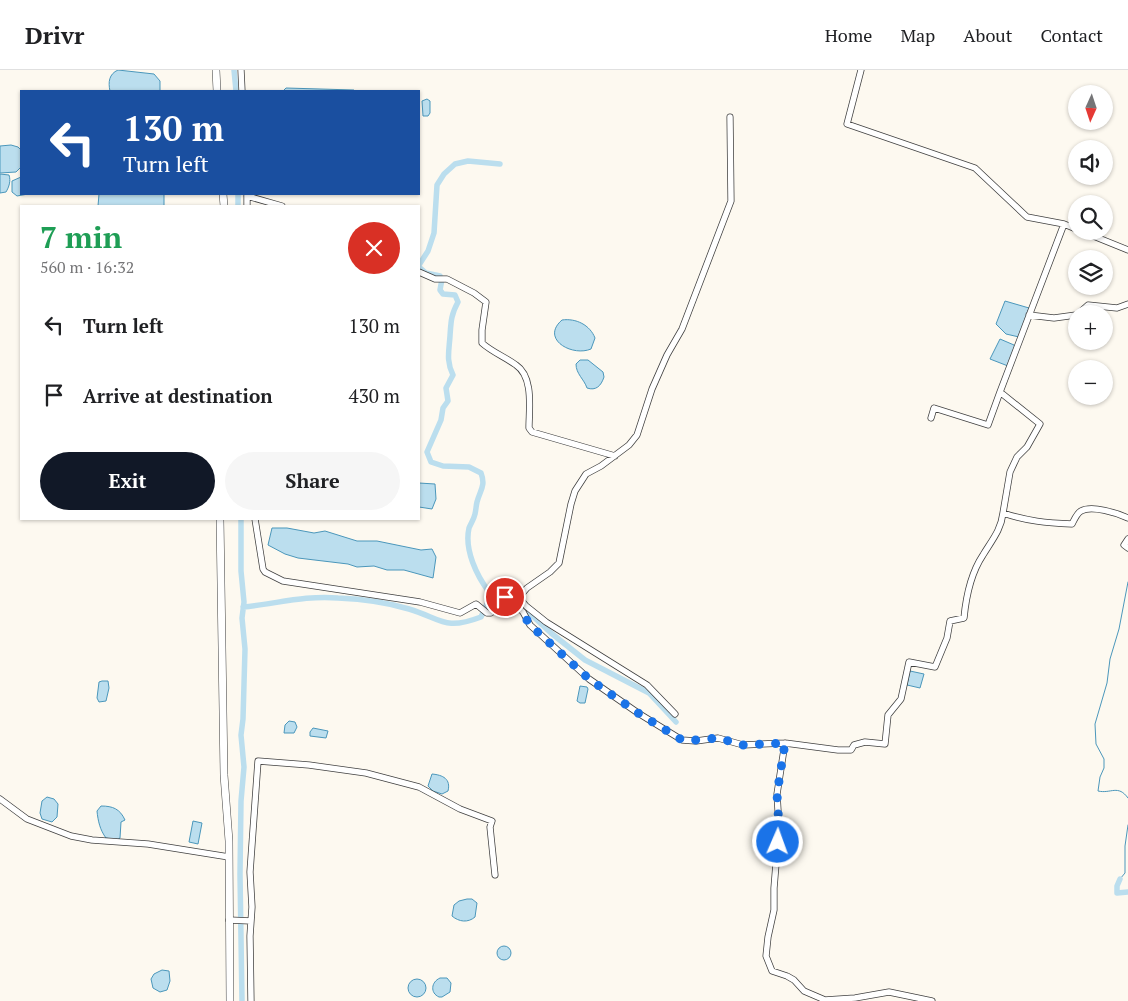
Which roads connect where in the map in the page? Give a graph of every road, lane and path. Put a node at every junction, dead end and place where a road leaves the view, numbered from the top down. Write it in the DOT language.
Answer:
graph roads {
  1 [pos="216,70"];
  2 [pos="241,70"];
  3 [pos="860,70"];
  4 [pos="217,90"];
  5 [pos="242,90"];
  6 [pos="730,117"];
  7 [pos="247,195"];
  8 [pos="279,205"];
  9 [pos="1064,224"];
  10 [pos="1068,226"];
  11 [pos="1103,240"];
  12 [pos="1128,250"];
  13 [pos="420,272"];
  14 [pos="1128,304"];
  15 [pos="1113,308"];
  16 [pos="1029,316"];
  17 [pos="1068,316"];
  18 [pos="1000,392"];
  19 [pos="930,418"];
  20 [pos="615,456"];
  21 [pos="1004,513"];
  22 [pos="1128,518"];
  23 [pos="220,520"];
  24 [pos="255,520"];
  25 [pos="1128,539"];
  26 [pos="1128,548"];
  27 [pos="675,714"];
  28 [pos="785,743"];
  29 [pos="0,799"];
  30 [pos="229,857"];
  31 [pos="496,875"];
  32 [pos="229,920"];
  33 [pos="251,921"];
  34 [pos="230,1001"];
  35 [pos="251,1001"];
  36 [pos="932,1001"];
  1 -- 4 [label="street"];
  2 -- 5 [label="street"];
  3 -- 9 [label="street"];
  6 -- 20 [label="street"];
  7 -- 8 [label="street"];
  9 -- 10 [label="street"];
  9 -- 16 [label="street"];
  11 -- 12 [label="street"];
  13 -- 20 [label="street"];
  14 -- 15 [label="street"];
  16 -- 17 [label="street"];
  16 -- 18 [label="street"];
  18 -- 19 [label="street"];
  18 -- 21 [label="street"];
  20 -- 27 [label="street"];
  21 -- 22 [label="street"];
  21 -- 28 [label="street"];
  23 -- 30 [label="street"];
  24 -- 28 [label="street"];
  25 -- 26 [label="street"];
  28 -- 36 [label="street"];
  29 -- 30 [label="street"];
  30 -- 32 [label="street"];
  31 -- 33 [label="street"];
  32 -- 33 [label="street"];
  32 -- 34 [label="street"];
  33 -- 35 [label="street"];
}
